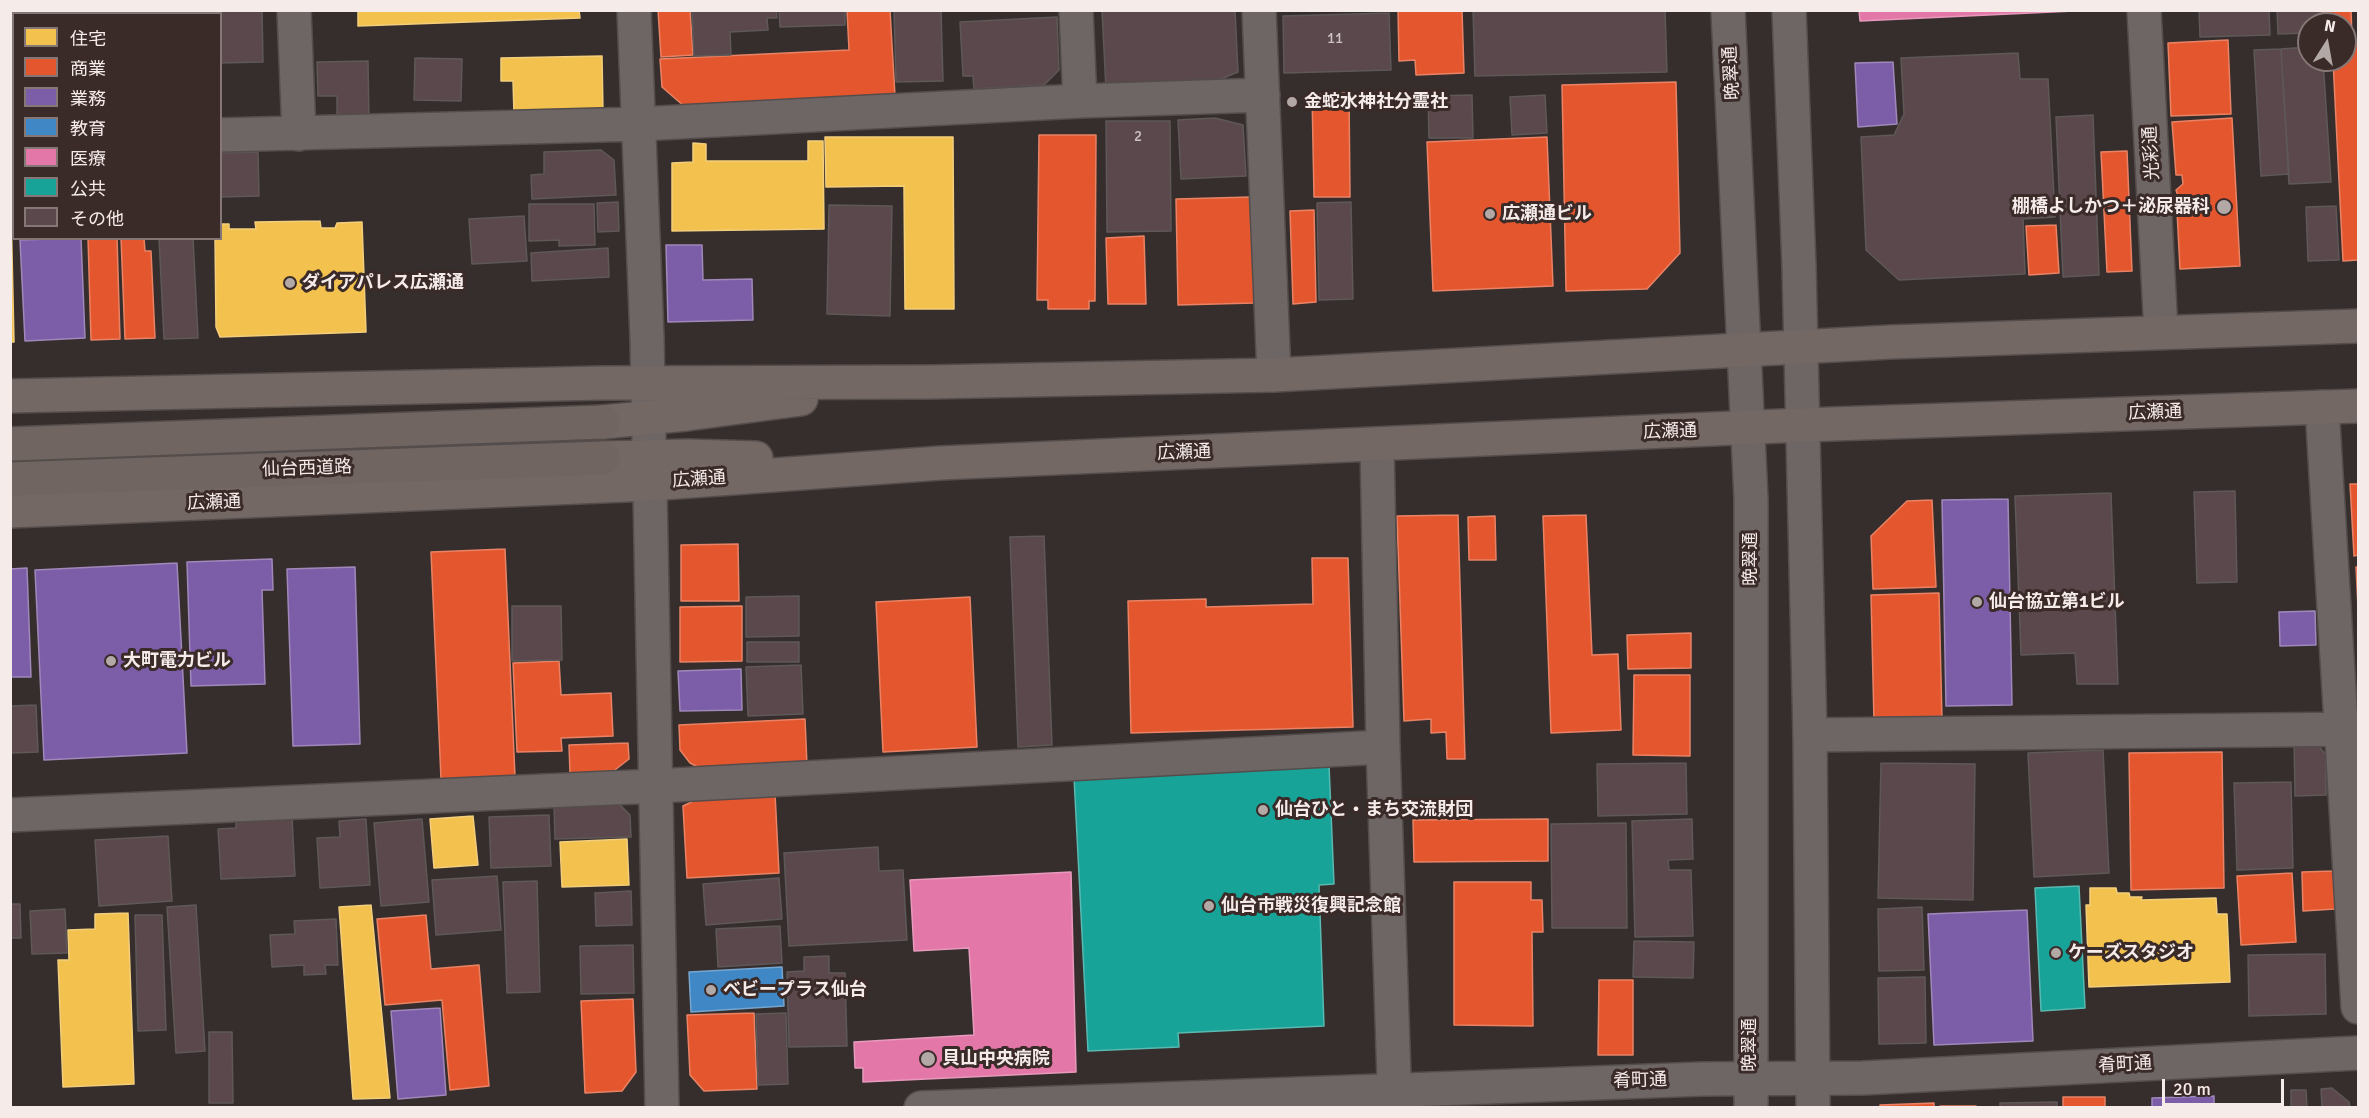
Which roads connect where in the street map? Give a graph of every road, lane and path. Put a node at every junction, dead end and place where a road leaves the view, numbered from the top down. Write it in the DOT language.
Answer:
graph roads {
  1 [pos="294,10"];
  2 [pos="634,10"];
  3 [pos="1076,10"];
  4 [pos="1259,10"];
  5 [pos="1728,10"];
  6 [pos="1789,10"];
  7 [pos="2144,10"];
  8 [pos="1263,95"];
  9 [pos="1080,101"];
  10 [pos="640,124"];
  11 [pos="299,134"];
  12 [pos="222,135"];
  13 [pos="2358,326"];
  14 [pos="2161,332"];
  15 [pos="1802,347"];
  16 [pos="1744,349"];
  17 [pos="1274,375"];
  18 [pos="930,382"];
  19 [pos="647,383"];
  20 [pos="10,396"];
  21 [pos="2358,406"];
  22 [pos="2322,407"];
  23 [pos="648,418"];
  24 [pos="1803,425"];
  25 [pos="1748,429"];
  26 [pos="10,444"];
  27 [pos="1377,444"];
  28 [pos="649,470"];
  29 [pos="10,479"];
  30 [pos="10,511"];
  31 [pos="2349,730"];
  32 [pos="1810,735"];
  33 [pos="1383,747"];
  34 [pos="656,786"];
  35 [pos="10,815"];
  36 [pos="2358,1007"];
  37 [pos="2358,1053"];
  38 [pos="1750,1093"];
  39 [pos="1813,1093"];
  40 [pos="1395,1099"];
  41 [pos="662,1107"];
  42 [pos="921,1107"];
  1 -- 11 [label="street"];
  2 -- 10 [label="street"];
  3 -- 9 [label="street"];
  4 -- 8 [label="street"];
  5 -- 16 [label="street, 晩翠通"];
  6 -- 15 [label="street"];
  7 -- 14 [label="street, 光彩通"];
  8 -- 9 [label="street"];
  8 -- 17 [label="street"];
  9 -- 10 [label="street"];
  10 -- 11 [label="street"];
  10 -- 19 [label="street"];
  11 -- 12 [label="street"];
  13 -- 14 [label="highway"];
  14 -- 15 [label="highway"];
  15 -- 16 [label="highway"];
  15 -- 24 [label="street"];
  16 -- 17 [label="highway"];
  16 -- 25 [label="street, 晩翠通"];
  17 -- 18 [label="highway"];
  18 -- 19 [label="highway"];
  18 -- 23 [label="highway"];
  19 -- 20 [label="highway"];
  19 -- 23 [label="street"];
  21 -- 22 [label="highway, 広瀬通"];
  22 -- 24 [label="highway, 広瀬通"];
  22 -- 31 [label="street"];
  23 -- 26 [label="highway, 仙台西道路"];
  23 -- 28 [label="street"];
  24 -- 25 [label="highway, 広瀬通"];
  24 -- 32 [label="street"];
  25 -- 27 [label="highway, 広瀬通"];
  25 -- 38 [label="street, 晩翠通"];
  27 -- 28 [label="highway, 広瀬通"];
  27 -- 33 [label="street"];
  28 -- 29 [label="highway, 仙台西道路"];
  28 -- 30 [label="highway, 広瀬通"];
  28 -- 34 [label="street"];
  31 -- 32 [label="street"];
  31 -- 36 [label="street"];
  32 -- 39 [label="street"];
  33 -- 34 [label="street"];
  33 -- 40 [label="street"];
  34 -- 35 [label="street"];
  34 -- 41 [label="street"];
  37 -- 39 [label="street, 肴町通"];
  38 -- 39 [label="street, 肴町通"];
  38 -- 40 [label="street, 肴町通"];
  40 -- 42 [label="street, 肴町通"];
}
